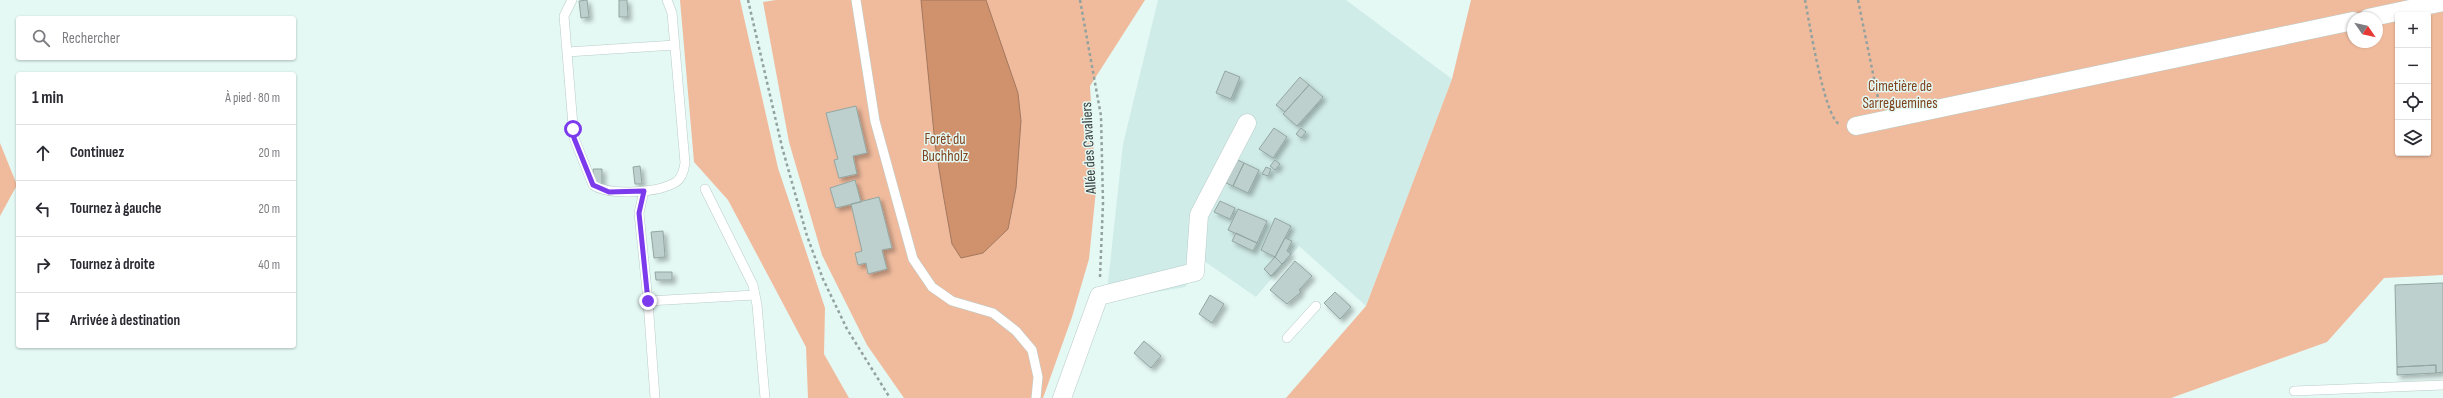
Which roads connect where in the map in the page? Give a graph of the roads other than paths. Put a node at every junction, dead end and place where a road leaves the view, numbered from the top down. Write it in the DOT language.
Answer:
graph roads {
  1 [pos="572,0"];
  2 [pos="667,0"];
  3 [pos="856,0"];
  4 [pos="2443,2"];
  5 [pos="2383,15"];
  6 [pos="2347,23"];
  7 [pos="675,44"];
  8 [pos="567,52"];
  9 [pos="1247,123"];
  10 [pos="1856,126"];
  11 [pos="705,189"];
  12 [pos="644,191"];
  13 [pos="755,295"];
  14 [pos="648,301"];
  15 [pos="1316,306"];
  16 [pos="1287,338"];
  17 [pos="2443,385"];
  18 [pos="2294,391"];
  19 [pos="655,398"];
  20 [pos="765,398"];
  21 [pos="1036,398"];
  22 [pos="1062,398"];
  1 -- 8 [label="lane"];
  2 -- 7 [label="lane"];
  3 -- 21 [label="lane"];
  4 -- 5 [label="street"];
  6 -- 10 [label="street"];
  7 -- 8 [label="lane"];
  7 -- 12 [label="lane"];
  8 -- 12 [label="lane"];
  9 -- 22 [label="street"];
  11 -- 13 [label="lane"];
  12 -- 14 [label="lane"];
  13 -- 14 [label="lane"];
  13 -- 20 [label="lane"];
  14 -- 19 [label="lane"];
  15 -- 16 [label="lane"];
  17 -- 18 [label="lane"];
}
